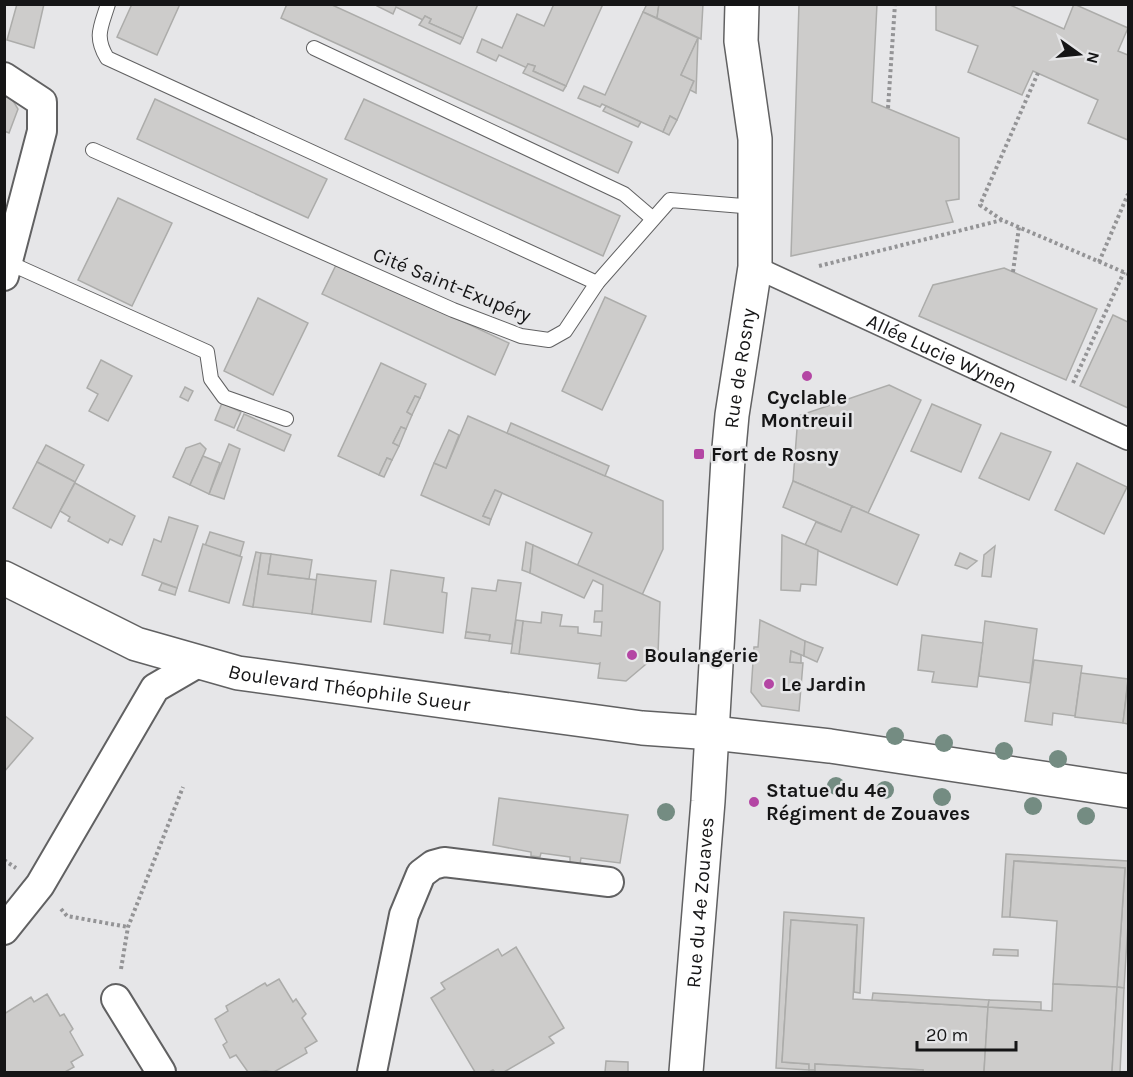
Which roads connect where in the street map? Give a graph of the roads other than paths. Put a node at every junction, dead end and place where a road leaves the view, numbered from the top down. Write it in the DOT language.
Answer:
graph roads {
  1 [pos="108,4"];
  2 [pos="742,4"];
  3 [pos="314,48"];
  4 [pos="4,77"];
  5 [pos="93,150"];
  6 [pos="755,207"];
  7 [pos="652,218"];
  8 [pos="755,267"];
  9 [pos="6,269"];
  10 [pos="597,283"];
  11 [pos="286,419"];
  12 [pos="1128,439"];
  13 [pos="4,579"];
  14 [pos="198,663"];
  15 [pos="713,733"];
  16 [pos="1128,791"];
  17 [pos="609,882"];
  18 [pos="4,930"];
  19 [pos="116,999"];
  20 [pos="161,1072"];
  21 [pos="372,1072"];
  22 [pos="687,1072"];
  1 -- 10 [label="lane"];
  2 -- 6 [label="main road, Rue de Rosny"];
  3 -- 7 [label="lane"];
  4 -- 9 [label="street"];
  5 -- 10 [label="lane, Cité Saint-Exupéry"];
  6 -- 7 [label="lane, Cité Saint-Exupéry"];
  6 -- 8 [label="main road, Rue de Rosny"];
  7 -- 10 [label="lane, Cité Saint-Exupéry"];
  8 -- 12 [label="street, Allée Lucie Wynen"];
  8 -- 15 [label="main road, Rue de Rosny"];
  9 -- 11 [label="lane"];
  13 -- 14 [label="main road, Boulevard Théophile Sueur"];
  14 -- 15 [label="main road, Boulevard Théophile Sueur"];
  14 -- 18 [label="street"];
  15 -- 16 [label="main road, Boulevard Théophile Sueur"];
  15 -- 22 [label="main road, Rue du 4e Zouaves"];
  17 -- 21 [label="street"];
  19 -- 20 [label="street"];
}
